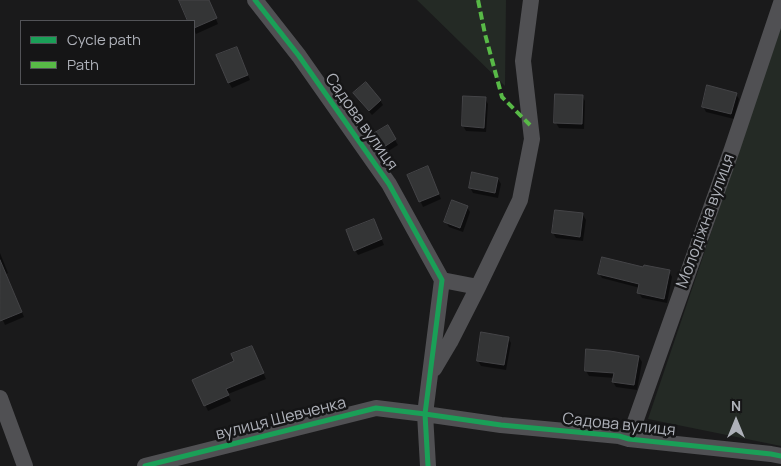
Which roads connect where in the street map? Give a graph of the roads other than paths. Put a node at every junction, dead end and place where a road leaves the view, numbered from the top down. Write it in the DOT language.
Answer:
graph roads {
  1 [pos="255,0"];
  2 [pos="531,0"];
  3 [pos="781,3"];
  4 [pos="442,280"];
  5 [pos="478,287"];
  6 [pos="430,375"];
  7 [pos="0,398"];
  8 [pos="425,414"];
  9 [pos="629,439"];
  10 [pos="781,456"];
  11 [pos="25,466"];
  12 [pos="145,466"];
  13 [pos="428,466"];
  1 -- 4 [label="street, Садова вулиця"];
  2 -- 5 [label="street"];
  3 -- 9 [label="street, Молодіжна вулиця"];
  4 -- 5 [label="street"];
  4 -- 6 [label="street"];
  5 -- 6 [label="street"];
  6 -- 8 [label="street"];
  7 -- 11 [label="street"];
  8 -- 9 [label="street, Садова вулиця"];
  8 -- 12 [label="street, вулиця Шевченка"];
  8 -- 13 [label="street"];
  9 -- 10 [label="street, Садова вулиця"];
}
